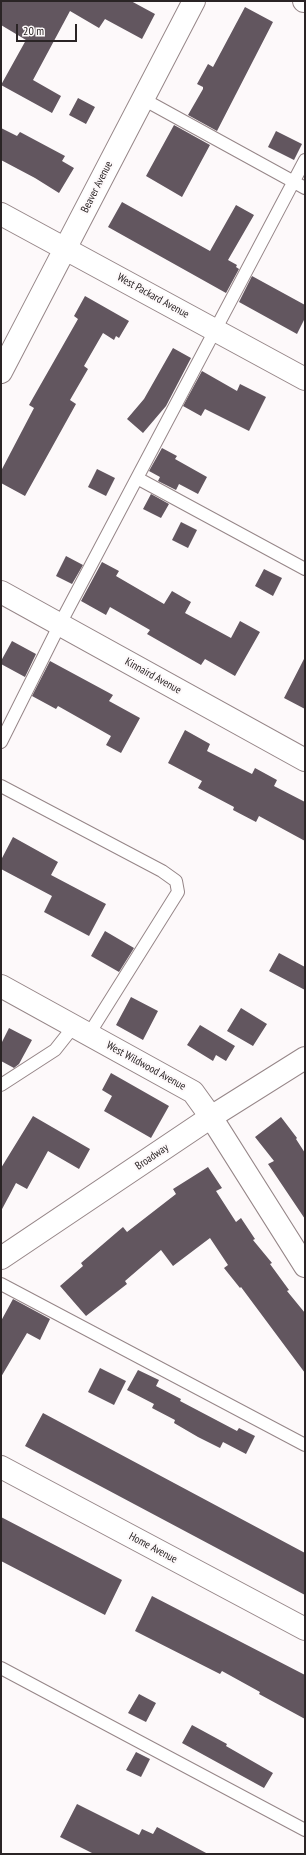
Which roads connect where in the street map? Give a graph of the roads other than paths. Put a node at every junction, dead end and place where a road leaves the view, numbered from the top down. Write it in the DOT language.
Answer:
graph roads {
  1 [pos="194,1"];
  2 [pos="143,99"];
  3 [pos="305,160"];
  4 [pos="294,182"];
  5 [pos="305,188"];
  6 [pos="1,214"];
  7 [pos="65,248"];
  8 [pos="214,329"];
  9 [pos="1,372"];
  10 [pos="305,379"];
  11 [pos="137,478"];
  12 [pos="305,569"];
  13 [pos="1,592"];
  14 [pos="60,624"];
  15 [pos="1,742"];
  16 [pos="305,760"];
  17 [pos="1,786"];
  18 [pos="1,986"];
  19 [pos="81,1030"];
  20 [pos="305,1058"];
  21 [pos="1,1085"];
  22 [pos="211,1117"];
  23 [pos="1,1258"];
  24 [pos="305,1266"];
  25 [pos="1,1284"];
  26 [pos="305,1445"];
  27 [pos="1,1467"];
  28 [pos="305,1629"];
  29 [pos="1,1668"];
  30 [pos="305,1830"];
  1 -- 2 [label="street, Beaver Avenue"];
  2 -- 4 [label="lane"];
  2 -- 7 [label="street, Beaver Avenue"];
  3 -- 4 [label="lane"];
  4 -- 5 [label="lane"];
  4 -- 8 [label="lane"];
  6 -- 7 [label="street, West Packard Avenue"];
  7 -- 8 [label="street, West Packard Avenue"];
  7 -- 9 [label="street, Beaver Avenue"];
  8 -- 10 [label="street, West Packard Avenue"];
  8 -- 11 [label="lane"];
  11 -- 12 [label="lane"];
  11 -- 14 [label="lane"];
  13 -- 14 [label="street, Kinnaird Avenue"];
  14 -- 15 [label="lane"];
  14 -- 16 [label="street, Kinnaird Avenue"];
  17 -- 19 [label="lane"];
  18 -- 19 [label="street, West Wildwood Avenue"];
  19 -- 21 [label="lane"];
  19 -- 22 [label="street, West Wildwood Avenue"];
  20 -- 22 [label="street, Broadway"];
  22 -- 23 [label="street, Broadway"];
  22 -- 24 [label="street, West Wildwood Avenue"];
  25 -- 26 [label="lane"];
  27 -- 28 [label="street, Home Avenue"];
  29 -- 30 [label="lane"];
}
